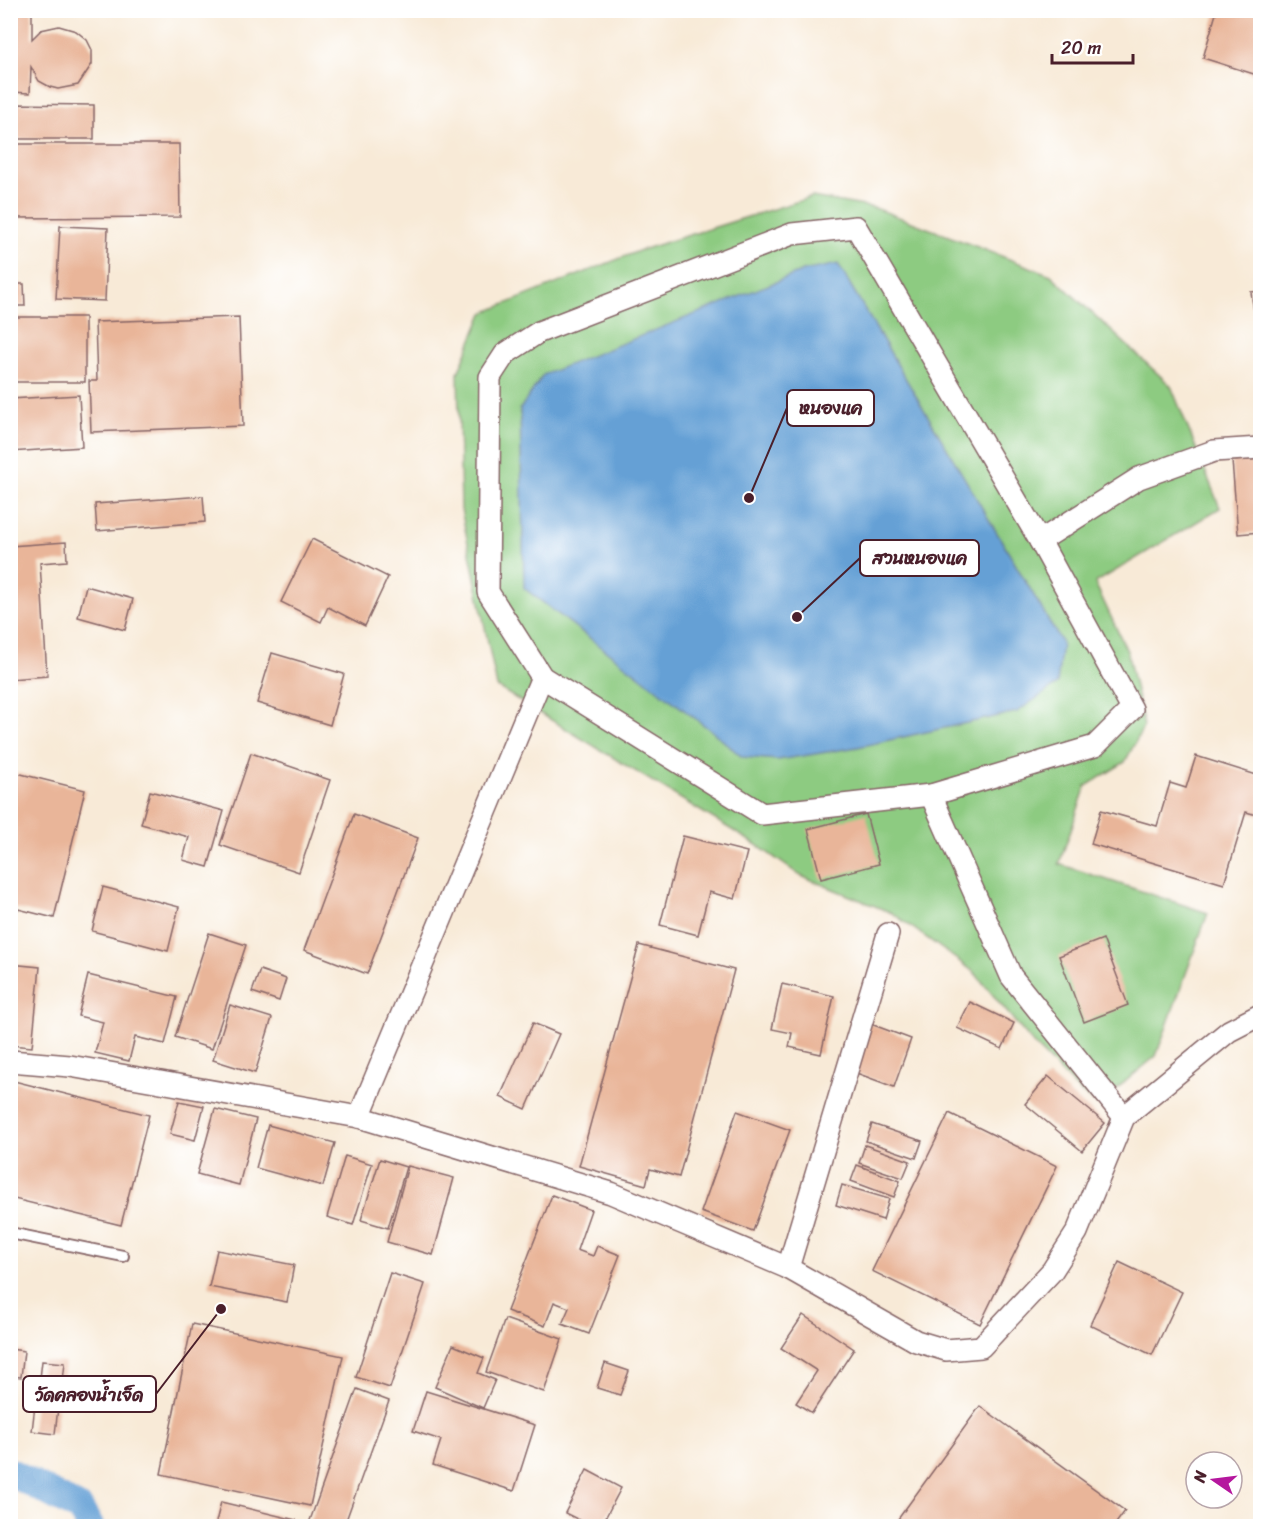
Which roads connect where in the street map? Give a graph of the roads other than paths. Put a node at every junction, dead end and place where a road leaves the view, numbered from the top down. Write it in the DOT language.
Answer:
graph roads {
  1 [pos="1260,448"];
  2 [pos="1040,541"];
  3 [pos="542,677"];
  4 [pos="931,795"];
  5 [pos="888,934"];
  6 [pos="1260,1015"];
  7 [pos="10,1061"];
  8 [pos="360,1117"];
  9 [pos="1124,1117"];
  10 [pos="10,1233"];
  11 [pos="123,1256"];
  12 [pos="788,1268"];
  1 -- 2 [label="street"];
  2 -- 3 [label="street"];
  2 -- 4 [label="street"];
  3 -- 4 [label="street"];
  3 -- 8 [label="street"];
  4 -- 9 [label="street"];
  5 -- 12 [label="street"];
  6 -- 9 [label="street"];
  7 -- 8 [label="street"];
  8 -- 12 [label="street"];
  9 -- 12 [label="street"];
  10 -- 11 [label="lane"];
}
